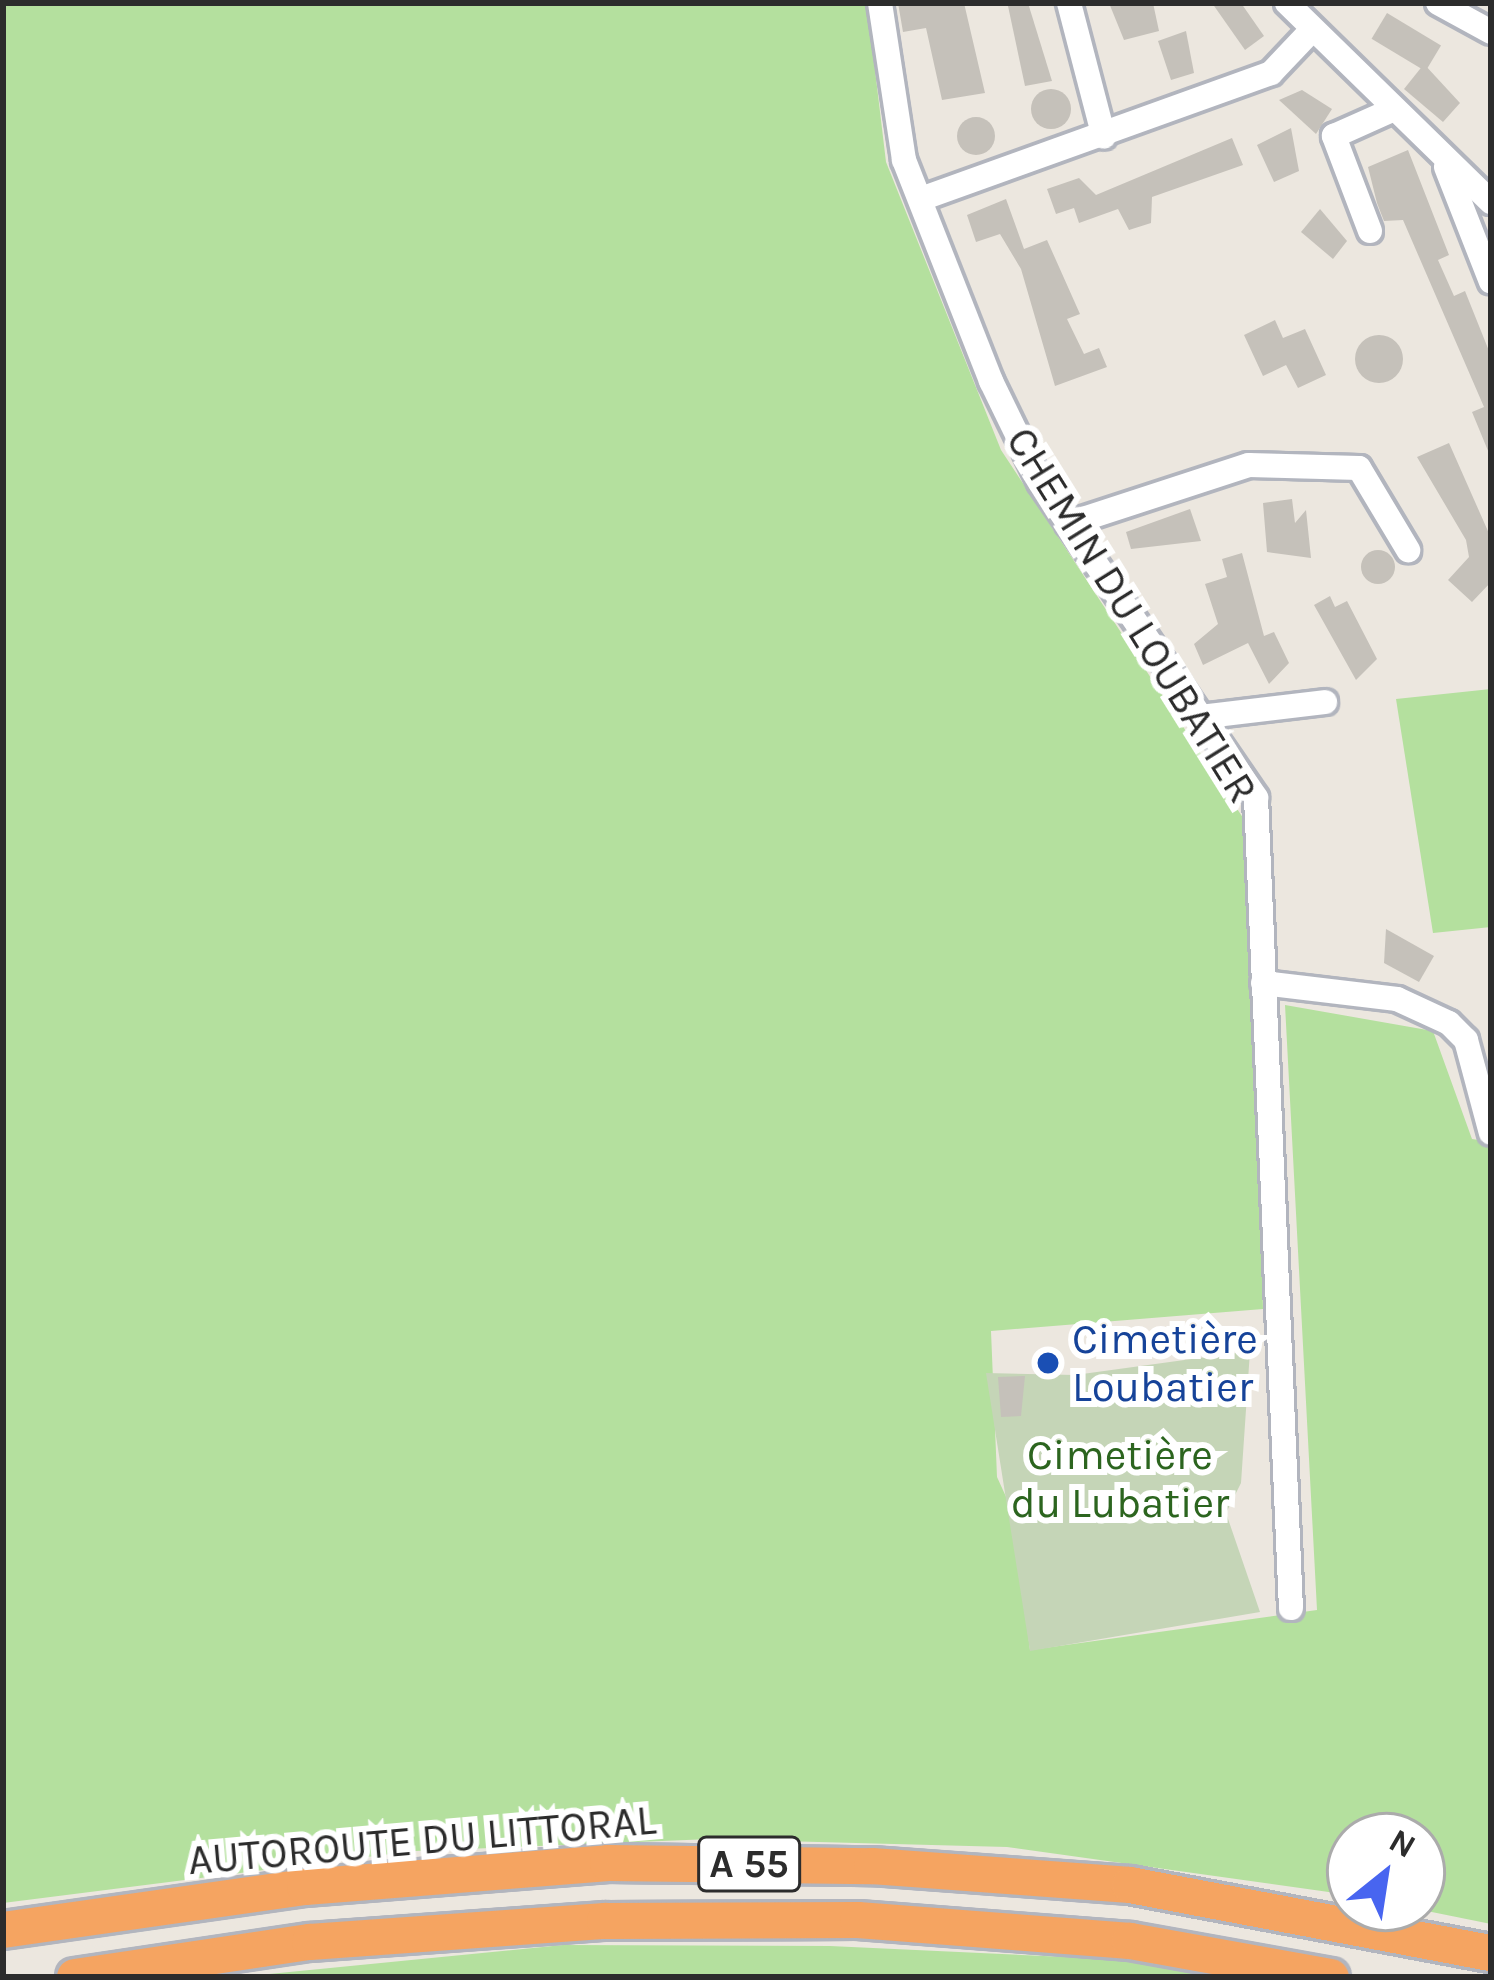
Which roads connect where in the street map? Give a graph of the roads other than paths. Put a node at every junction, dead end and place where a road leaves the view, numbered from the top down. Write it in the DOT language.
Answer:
graph roads {
  1 [pos="880,3"];
  2 [pos="1070,3"];
  3 [pos="1287,3"];
  4 [pos="1438,3"];
  5 [pos="1491,32"];
  6 [pos="1308,34"];
  7 [pos="1390,111"];
  8 [pos="1104,137"];
  9 [pos="1443,160"];
  10 [pos="921,199"];
  11 [pos="1491,202"];
  12 [pos="1370,231"];
  13 [pos="1491,282"];
  14 [pos="1068,524"];
  15 [pos="1408,550"];
  16 [pos="1325,702"];
  17 [pos="1200,717"];
  18 [pos="1263,983"];
  19 [pos="1491,1133"];
  20 [pos="1291,1608"];
  21 [pos="3,1930"];
  22 [pos="1491,1949"];
  23 [pos="75,1977"];
  24 [pos="1331,1977"];
  1 -- 10 [label="street, CHEMIN DU LOUBATIER"];
  2 -- 8 [label="street"];
  3 -- 6 [label="street"];
  4 -- 5 [label="street"];
  6 -- 7 [label="street"];
  6 -- 8 [label="street"];
  7 -- 9 [label="street"];
  7 -- 12 [label="street"];
  8 -- 10 [label="street"];
  9 -- 11 [label="street"];
  9 -- 13 [label="street"];
  10 -- 14 [label="street, CHEMIN DU LOUBATIER"];
  14 -- 15 [label="street"];
  14 -- 17 [label="street, CHEMIN DU LOUBATIER"];
  16 -- 17 [label="street"];
  17 -- 18 [label="street, CHEMIN DU LOUBATIER"];
  18 -- 19 [label="street"];
  18 -- 20 [label="street, CHEMIN DU LOUBATIER"];
  21 -- 22 [label="highway, AUTOROUTE DU LITTORAL / A 55"];
  23 -- 24 [label="highway, A 55"];
}
